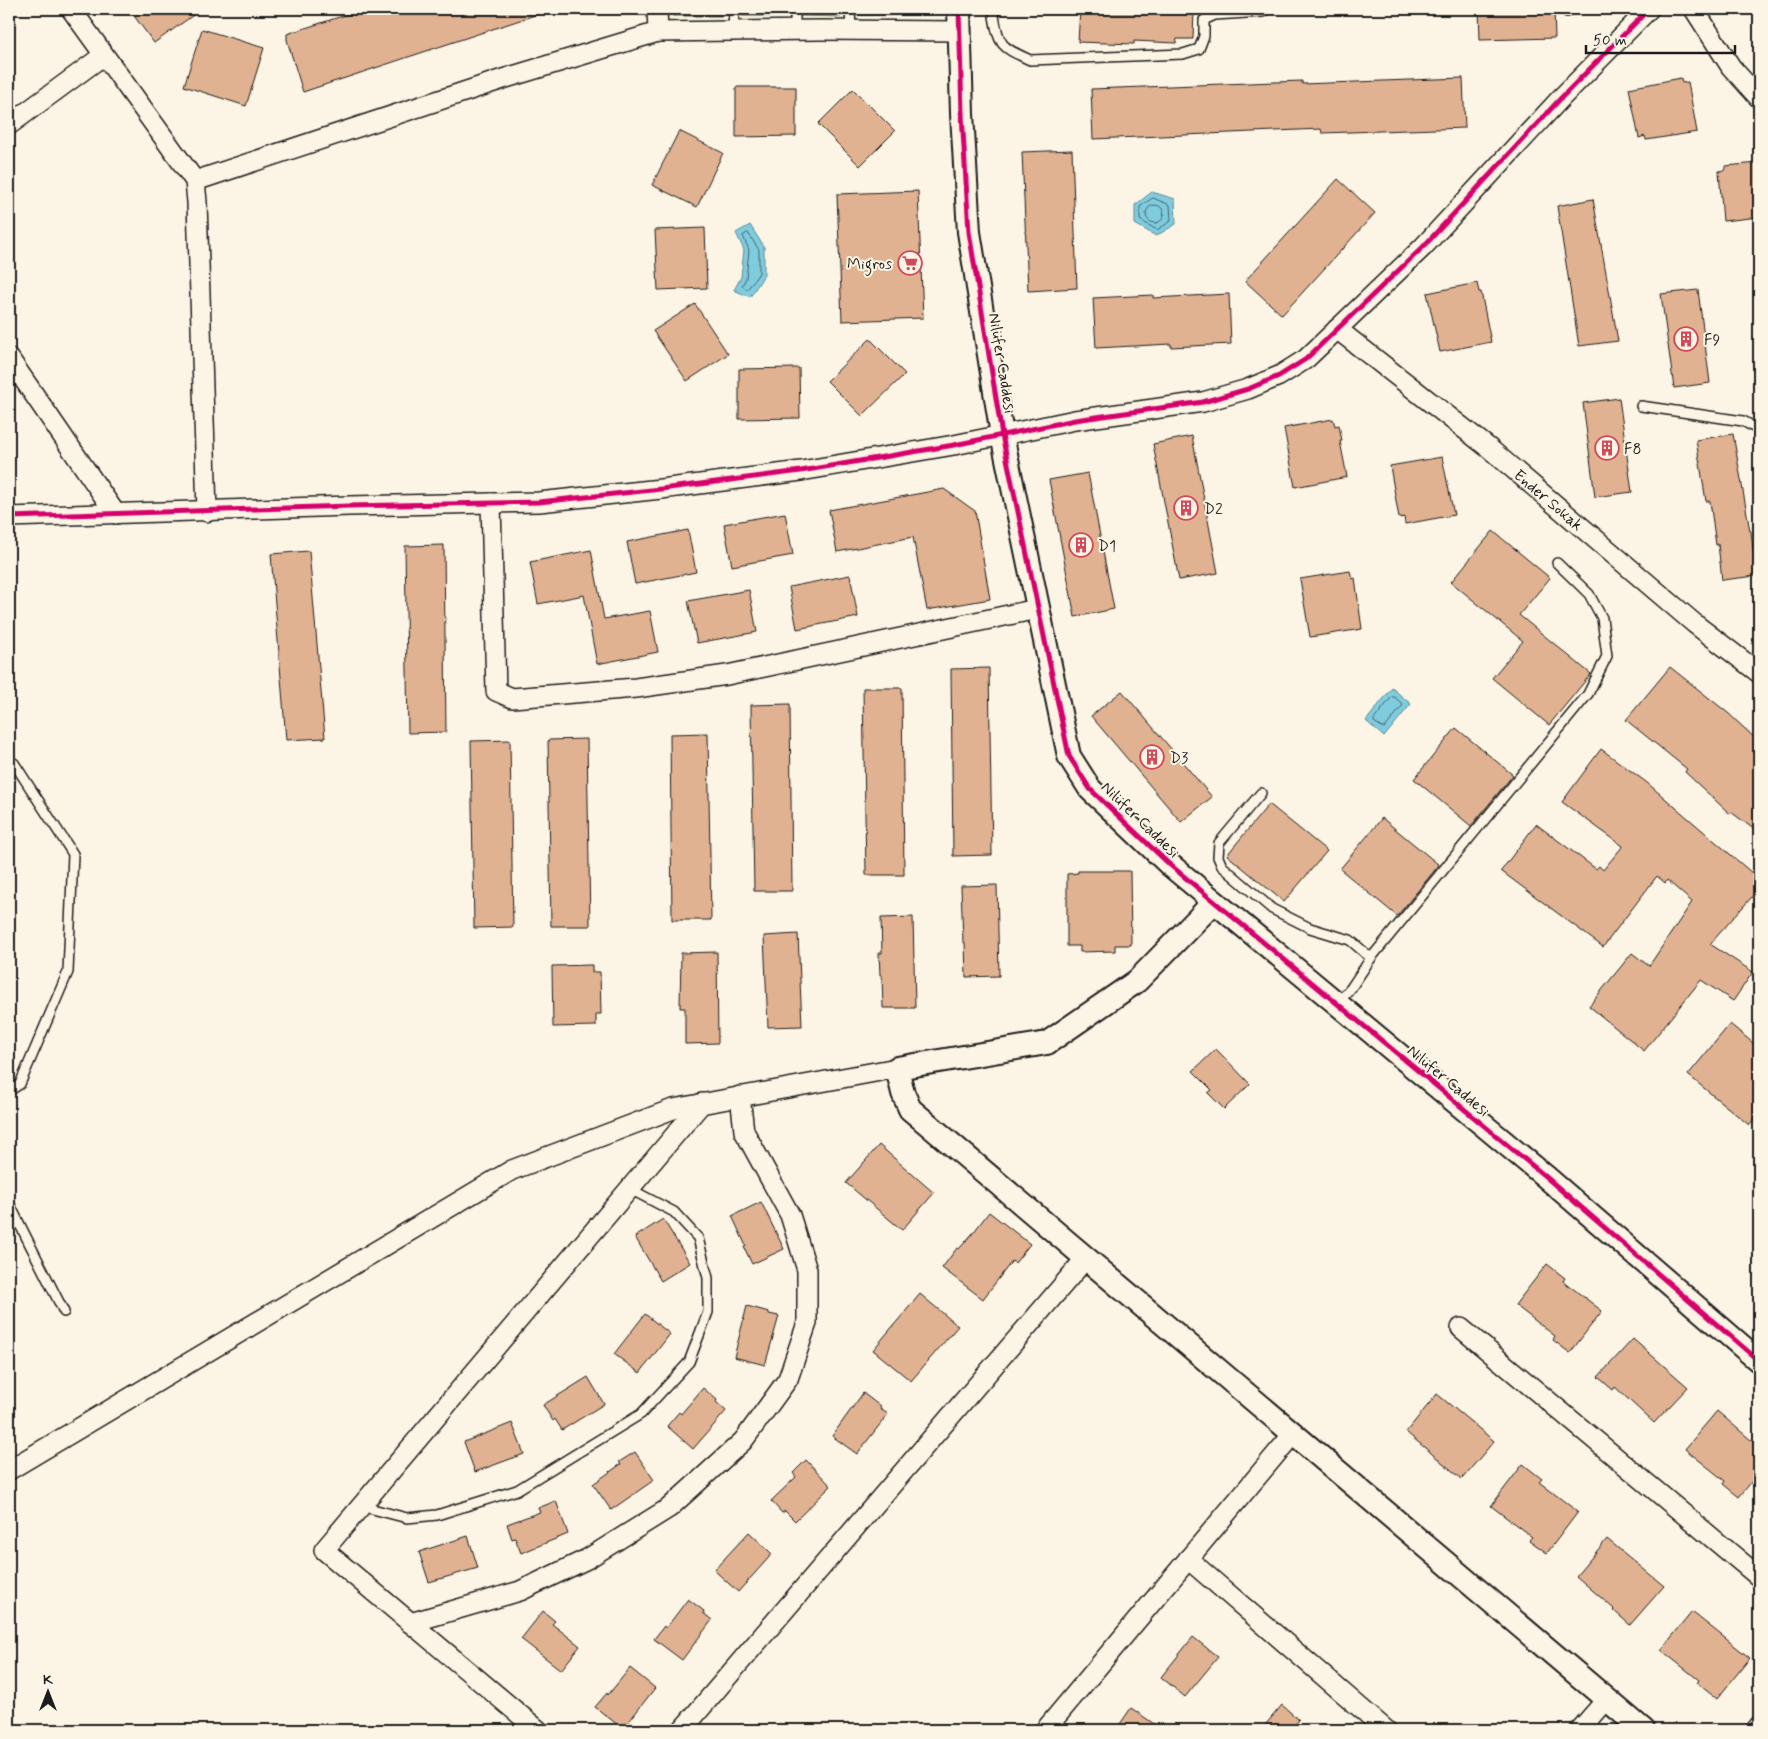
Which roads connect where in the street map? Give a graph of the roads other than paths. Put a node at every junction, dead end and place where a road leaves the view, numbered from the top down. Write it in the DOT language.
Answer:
graph roads {
  1 [pos="71,9"];
  2 [pos="657,9"];
  3 [pos="734,9"];
  4 [pos="795,9"];
  5 [pos="850,9"];
  6 [pos="959,9"];
  7 [pos="1263,9"];
  8 [pos="1649,9"];
  9 [pos="1694,9"];
  10 [pos="994,16"];
  11 [pos="795,30"];
  12 [pos="851,30"];
  13 [pos="733,31"];
  14 [pos="658,32"];
  15 [pos="960,32"];
  16 [pos="104,55"];
  17 [pos="1759,98"];
  18 [pos="9,125"];
  19 [pos="195,181"];
  20 [pos="1337,329"];
  21 [pos="9,358"];
  22 [pos="1641,406"];
  23 [pos="1759,430"];
  24 [pos="1002,435"];
  25 [pos="491,503"];
  26 [pos="207,512"];
  27 [pos="116,514"];
  28 [pos="9,517"];
  29 [pos="1557,563"];
  30 [pos="1037,609"];
  31 [pos="1759,673"];
  32 [pos="9,761"];
  33 [pos="1261,793"];
  34 [pos="1214,902"];
  35 [pos="1371,958"];
  36 [pos="1337,1004"];
  37 [pos="897,1068"];
  38 [pos="9,1091"];
  39 [pos="740,1096"];
  40 [pos="702,1103"];
  41 [pos="630,1189"];
  42 [pos="9,1204"];
  43 [pos="1086,1258"];
  44 [pos="64,1312"];
  45 [pos="1461,1328"];
  46 [pos="1759,1361"];
  47 [pos="1293,1434"];
  48 [pos="9,1470"];
  49 [pos="361,1506"];
  50 [pos="1188,1560"];
  51 [pos="1759,1577"];
  52 [pos="410,1622"];
  53 [pos="1607,1699"];
  54 [pos="1759,1726"];
  55 [pos="538,1730"];
  56 [pos="682,1730"];
  57 [pos="1045,1730"];
  58 [pos="1386,1730"];
  59 [pos="1580,1730"];
  60 [pos="1643,1730"];
  61 [pos="1756,1730"];
  1 -- 16 [label="street"];
  2 -- 14 [label="street"];
  3 -- 13 [label="lane"];
  4 -- 11 [label="lane"];
  5 -- 12 [label="lane"];
  6 -- 15 [label="street, Nilüfer Caddesi"];
  7 -- 10 [label="lane"];
  8 -- 20 [label="street"];
  9 -- 17 [label="street"];
  11 -- 12 [label="street"];
  11 -- 13 [label="street"];
  12 -- 15 [label="street"];
  13 -- 14 [label="street"];
  14 -- 19 [label="street"];
  15 -- 24 [label="street, Nilüfer Caddesi"];
  16 -- 18 [label="street"];
  16 -- 19 [label="street"];
  19 -- 26 [label="street"];
  20 -- 24 [label="street"];
  20 -- 31 [label="street, Ender Sokak"];
  21 -- 27 [label="street"];
  22 -- 23 [label="lane"];
  24 -- 25 [label="street"];
  24 -- 30 [label="street, Nilüfer Caddesi"];
  25 -- 26 [label="street"];
  25 -- 30 [label="street"];
  26 -- 27 [label="street"];
  27 -- 28 [label="street"];
  29 -- 35 [label="lane"];
  30 -- 34 [label="street, Nilüfer Caddesi"];
  32 -- 38 [label="lane"];
  33 -- 35 [label="lane"];
  34 -- 36 [label="street, Nilüfer Caddesi"];
  34 -- 37 [label="street"];
  35 -- 36 [label="lane"];
  36 -- 46 [label="street, Nilüfer Caddesi"];
  37 -- 39 [label="street"];
  37 -- 43 [label="street"];
  39 -- 40 [label="street"];
  39 -- 52 [label="street"];
  40 -- 41 [label="street"];
  40 -- 48 [label="street"];
  41 -- 49 [label="street"];
  41 -- 49 [label="lane"];
  42 -- 44 [label="lane"];
  43 -- 47 [label="street"];
  43 -- 56 [label="street"];
  45 -- 51 [label="street"];
  47 -- 50 [label="street"];
  47 -- 53 [label="street"];
  49 -- 52 [label="street"];
  50 -- 57 [label="street"];
  50 -- 58 [label="street"];
  52 -- 55 [label="street"];
  53 -- 59 [label="street"];
  53 -- 60 [label="street"];
  54 -- 61 [label="street"];
}
